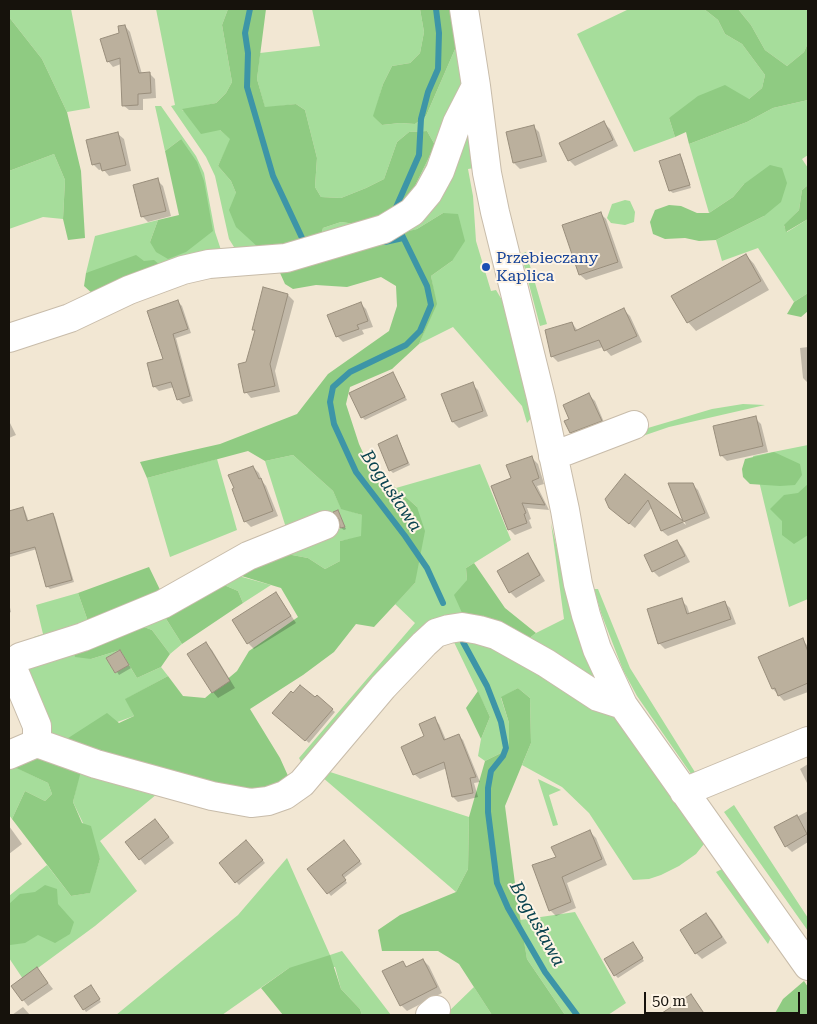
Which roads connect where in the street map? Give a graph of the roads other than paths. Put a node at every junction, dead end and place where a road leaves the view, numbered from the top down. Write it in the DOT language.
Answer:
graph roads {
  1 [pos="464,9"];
  2 [pos="476,86"];
  3 [pos="9,338"];
  4 [pos="634,425"];
  5 [pos="554,456"];
  6 [pos="325,525"];
  7 [pos="623,705"];
  8 [pos="808,741"];
  9 [pos="38,743"];
  10 [pos="9,755"];
  11 [pos="684,792"];
  12 [pos="808,966"];
  1 -- 2 [label="street"];
  2 -- 3 [label="street"];
  2 -- 5 [label="street"];
  4 -- 5 [label="street"];
  5 -- 7 [label="street"];
  6 -- 9 [label="street"];
  7 -- 9 [label="street"];
  7 -- 11 [label="street"];
  8 -- 11 [label="street"];
  9 -- 10 [label="street"];
  11 -- 12 [label="street"];
}
